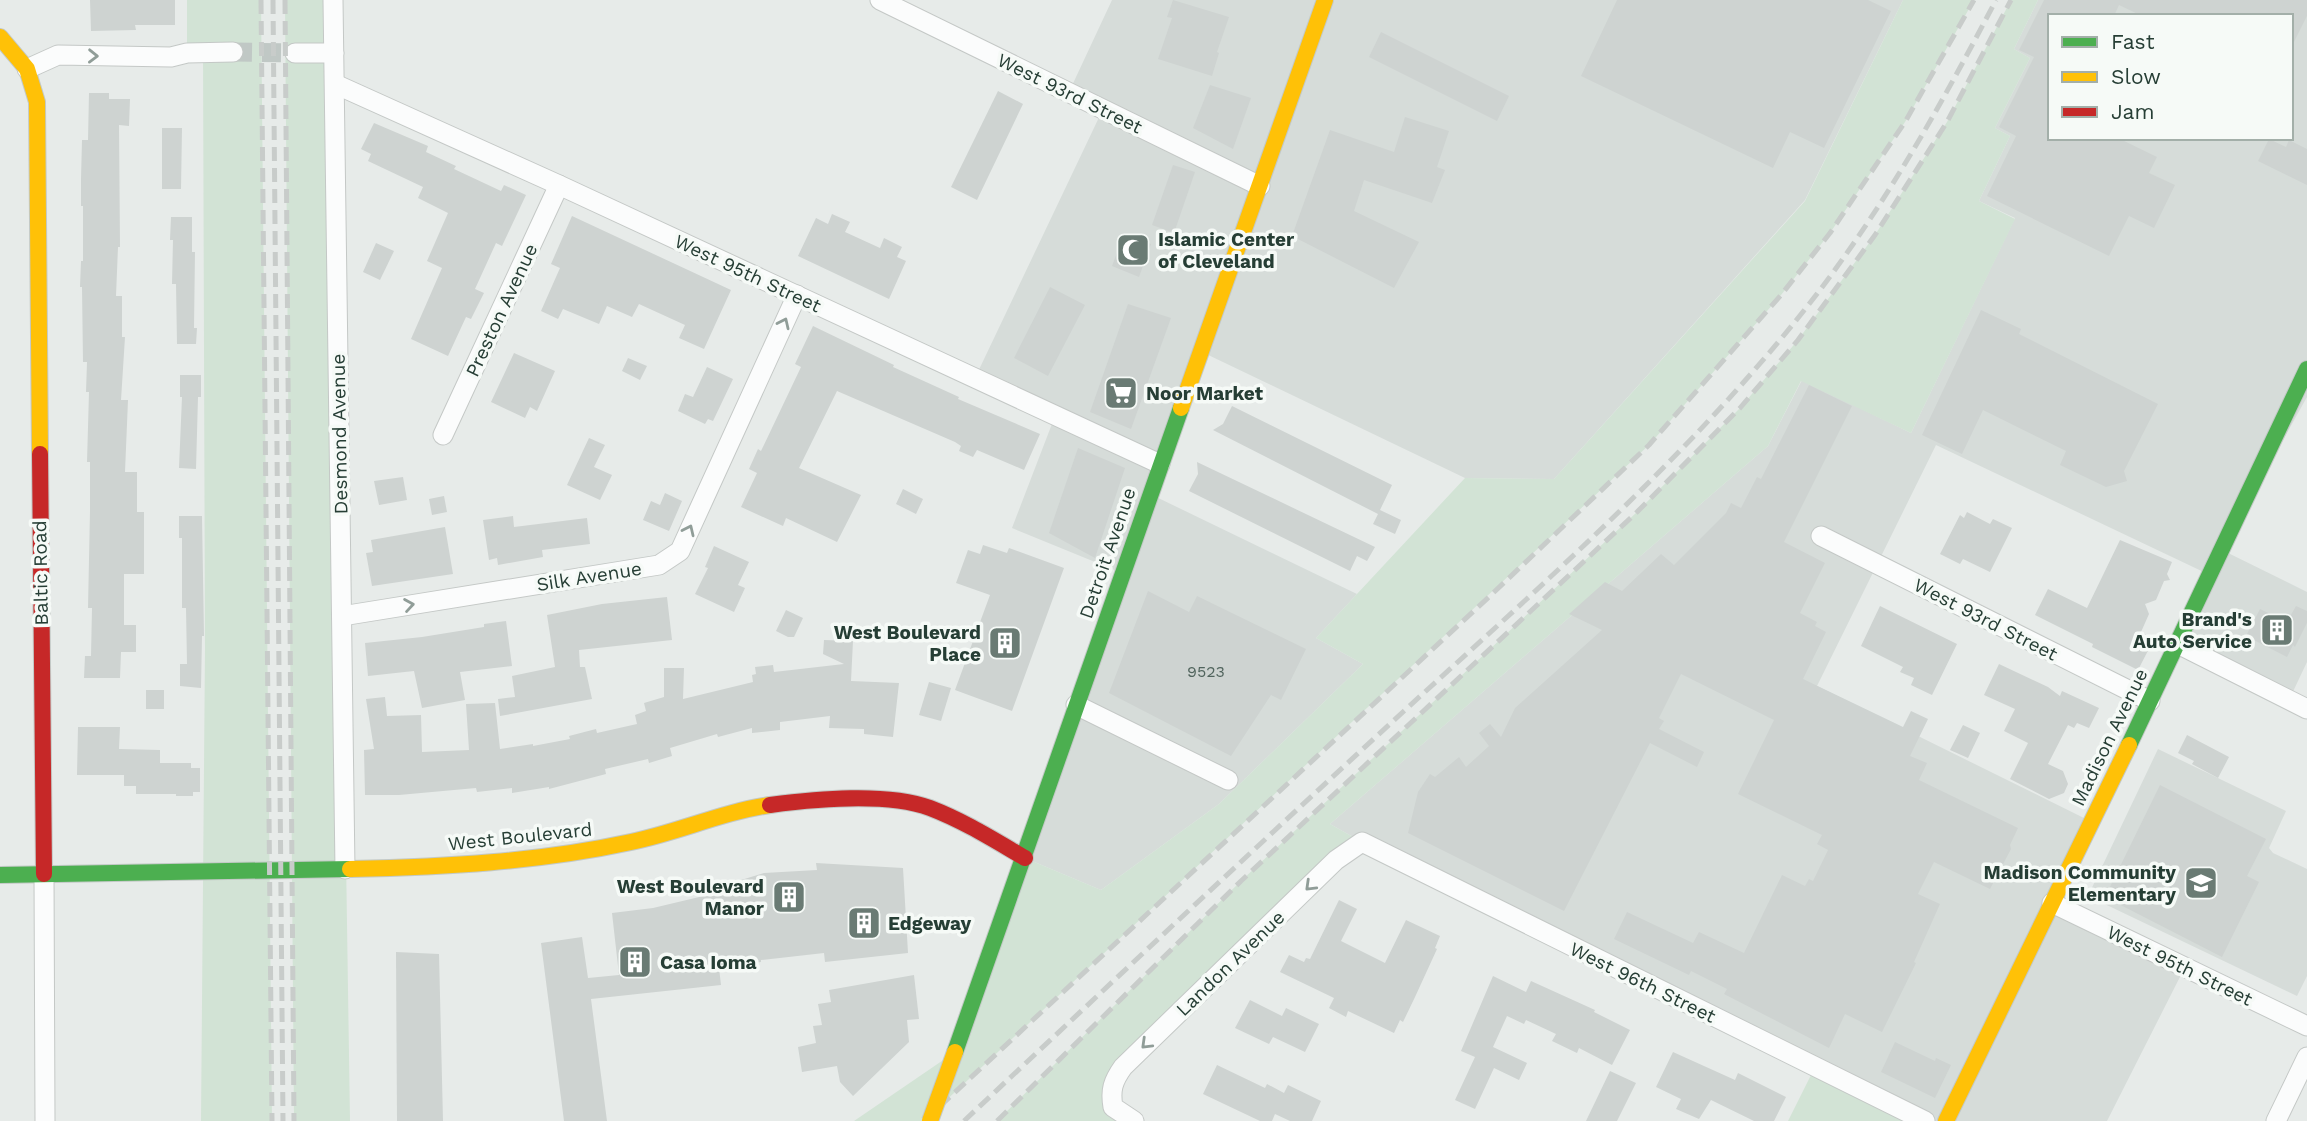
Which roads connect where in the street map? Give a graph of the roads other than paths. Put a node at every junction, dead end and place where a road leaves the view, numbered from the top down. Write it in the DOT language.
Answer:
graph roads {
  1 [pos="334,0"];
  2 [pos="880,0"];
  3 [pos="1325,0"];
  4 [pos="0,37"];
  5 [pos="233,52"];
  6 [pos="295,53"];
  7 [pos="334,53"];
  8 [pos="27,69"];
  9 [pos="335,83"];
  10 [pos="559,185"];
  11 [pos="1260,186"];
  12 [pos="797,295"];
  13 [pos="2307,369"];
  14 [pos="2302,394"];
  15 [pos="443,435"];
  16 [pos="1160,464"];
  17 [pos="1821,536"];
  18 [pos="342,616"];
  19 [pos="2178,644"];
  20 [pos="2150,701"];
  21 [pos="1076,705"];
  22 [pos="2307,709"];
  23 [pos="1228,780"];
  24 [pos="1362,842"];
  25 [pos="1025,858"];
  26 [pos="345,869"];
  27 [pos="44,874"];
  28 [pos="0,875"];
  29 [pos="2052,903"];
  30 [pos="2307,1026"];
  31 [pos="2307,1057"];
  32 [pos="45,1121"];
  33 [pos="930,1121"];
  34 [pos="1134,1121"];
  35 [pos="1925,1121"];
  36 [pos="1946,1121"];
  37 [pos="2276,1121"];
  1 -- 7 [label="street, Desmond Avenue"];
  2 -- 11 [label="street, West 93rd Street"];
  3 -- 11 [label="main road, Detroit Avenue"];
  4 -- 8 [label="main road, Baltic Road"];
  8 -- 5 [label="street, one-way"];
  6 -- 7 [label="street"];
  7 -- 9 [label="street, Desmond Avenue"];
  8 -- 27 [label="main road, Baltic Road"];
  9 -- 10 [label="street, West 95th Street"];
  9 -- 18 [label="street, Desmond Avenue"];
  10 -- 12 [label="street, West 95th Street"];
  10 -- 15 [label="street, Preston Avenue"];
  11 -- 16 [label="main road, Detroit Avenue"];
  12 -- 16 [label="street, West 95th Street"];
  18 -- 12 [label="street, Silk Avenue, one-way"];
  13 -- 14 [label="main road, Madison Avenue"];
  14 -- 19 [label="main road, Madison Avenue"];
  16 -- 21 [label="main road, Detroit Avenue"];
  17 -- 20 [label="street, West 93rd Street"];
  18 -- 26 [label="street, Desmond Avenue"];
  19 -- 20 [label="main road, Madison Avenue"];
  19 -- 22 [label="street"];
  20 -- 29 [label="main road, Madison Avenue"];
  21 -- 23 [label="street"];
  21 -- 25 [label="main road, Detroit Avenue"];
  24 -- 34 [label="street, Landon Avenue, one-way"];
  24 -- 35 [label="street, West 96th Street"];
  25 -- 26 [label="main road, West Boulevard"];
  25 -- 33 [label="main road, Detroit Avenue, bridge"];
  26 -- 27 [label="main road, West Boulevard"];
  27 -- 28 [label="main road, West Boulevard"];
  27 -- 32 [label="street, Baltic Road"];
  29 -- 30 [label="street, West 95th Street"];
  29 -- 36 [label="main road, Madison Avenue"];
  31 -- 37 [label="street"];
}
